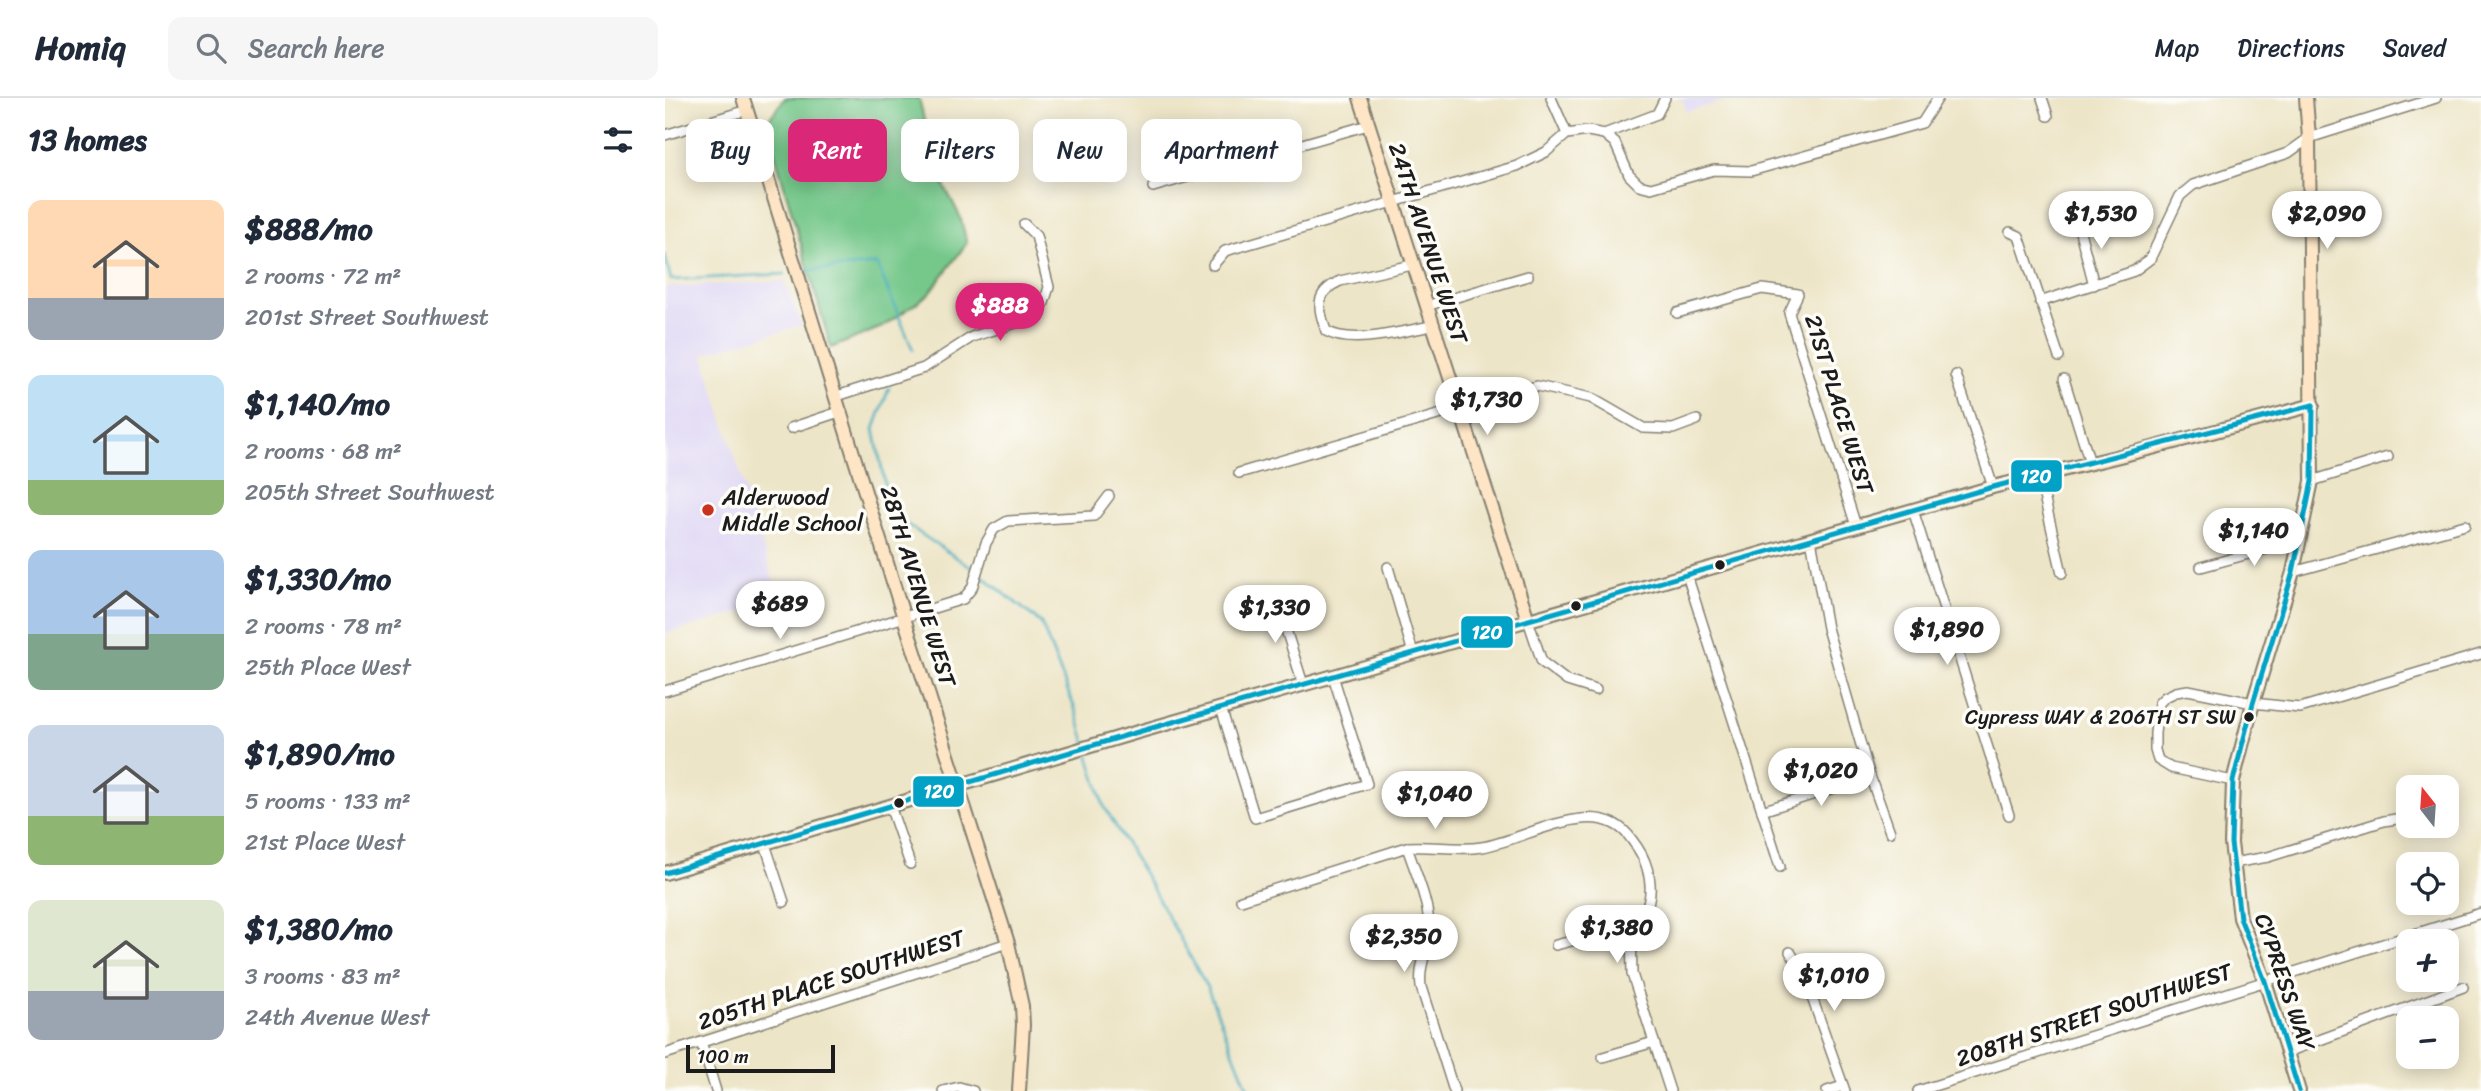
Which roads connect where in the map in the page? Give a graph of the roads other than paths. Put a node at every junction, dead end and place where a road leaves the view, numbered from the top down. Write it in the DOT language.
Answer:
graph roads {
  1 [pos="1360,98"];
  2 [pos="1551,98"];
  3 [pos="1665,98"];
  4 [pos="1938,98"];
  5 [pos="2042,98"];
  6 [pos="2306,98"];
  7 [pos="2436,98"];
  8 [pos="745,104"];
  9 [pos="2048,116"];
  10 [pos="1368,125"];
  11 [pos="1567,134"];
  12 [pos="1604,134"];
  13 [pos="665,135"];
  14 [pos="2309,138"];
  15 [pos="1153,187"];
  16 [pos="1392,204"];
  17 [pos="1024,224"];
  18 [pos="2078,224"];
  19 [pos="2010,232"];
  20 [pos="1213,265"];
  21 [pos="1412,265"];
  22 [pos="1528,276"];
  23 [pos="2094,285"];
  24 [pos="2040,302"];
  25 [pos="1426,306"];
  26 [pos="1677,313"];
  27 [pos="1432,326"];
  28 [pos="2059,357"];
  29 [pos="1957,375"];
  30 [pos="2064,379"];
  31 [pos="837,396"];
  32 [pos="2313,405"];
  33 [pos="1460,408"];
  34 [pos="842,411"];
  35 [pos="1697,420"];
  36 [pos="791,428"];
  37 [pos="2388,457"];
  38 [pos="2090,463"];
  39 [pos="1239,472"];
  40 [pos="2039,475"];
  41 [pos="2312,481"];
  42 [pos="1993,487"];
  43 [pos="1109,496"];
  44 [pos="1913,510"];
  45 [pos="2465,525"];
  46 [pos="1856,526"];
  47 [pos="1811,539"];
  48 [pos="2299,540"];
  49 [pos="1388,567"];
  50 [pos="2201,567"];
  51 [pos="2293,572"];
  52 [pos="2062,573"];
  53 [pos="1687,575"];
  54 [pos="1276,598"];
  55 [pos="904,618"];
  56 [pos="1528,620"];
  57 [pos="1413,653"];
  58 [pos="2481,654"];
  59 [pos="1333,676"];
  60 [pos="1303,684"];
  61 [pos="1596,690"];
  62 [pos="665,691"];
  63 [pos="2253,704"];
  64 [pos="1221,708"];
  65 [pos="1870,776"];
  66 [pos="2233,781"];
  67 [pos="958,784"];
  68 [pos="890,806"];
  69 [pos="1762,811"];
  70 [pos="2009,815"];
  71 [pos="2396,819"];
  72 [pos="1890,832"];
  73 [pos="765,844"];
  74 [pos="1407,847"];
  75 [pos="2234,863"];
  76 [pos="910,864"];
  77 [pos="1780,867"];
  78 [pos="665,873"];
  79 [pos="1241,900"];
  80 [pos="784,902"];
  81 [pos="2481,913"];
  82 [pos="1631,932"];
  83 [pos="1008,943"];
  84 [pos="1556,945"];
  85 [pos="1790,952"];
  86 [pos="2265,981"];
  87 [pos="2463,987"];
  88 [pos="701,1042"];
  89 [pos="1654,1042"];
  90 [pos="2287,1052"];
  91 [pos="665,1054"];
  92 [pos="1603,1057"];
  93 [pos="1844,1088"];
  94 [pos="716,1091"];
  95 [pos="943,1091"];
  96 [pos="972,1091"];
  97 [pos="1019,1091"];
  98 [pos="1454,1091"];
  99 [pos="1670,1091"];
  100 [pos="1827,1091"];
  101 [pos="1918,1091"];
  102 [pos="2299,1091"];
  1 -- 10 [label="street, 24TH AVENUE WEST"];
  2 -- 11 [label="street"];
  3 -- 12 [label="street"];
  4 -- 12 [label="street"];
  5 -- 9 [label="street"];
  6 -- 14 [label="street, CYPRESS WAY"];
  7 -- 14 [label="street"];
  8 -- 13 [label="street"];
  8 -- 31 [label="street, 28TH AVENUE WEST"];
  10 -- 15 [label="street"];
  10 -- 16 [label="street, 24TH AVENUE WEST"];
  11 -- 12 [label="street"];
  11 -- 16 [label="street"];
  14 -- 23 [label="street"];
  14 -- 32 [label="street, CYPRESS WAY"];
  16 -- 20 [label="street"];
  16 -- 21 [label="street, 24TH AVENUE WEST"];
  17 -- 31 [label="street"];
  18 -- 23 [label="street"];
  19 -- 24 [label="street"];
  21 -- 25 [label="street, 24TH AVENUE WEST"];
  21 -- 27 [label="street"];
  22 -- 25 [label="street"];
  23 -- 24 [label="street"];
  24 -- 28 [label="street"];
  25 -- 27 [label="street, 24TH AVENUE WEST"];
  26 -- 46 [label="street, 21ST PLACE WEST"];
  27 -- 33 [label="street, 24TH AVENUE WEST"];
  29 -- 42 [label="street"];
  30 -- 38 [label="street"];
  31 -- 34 [label="street, 28TH AVENUE WEST"];
  32 -- 38 [label="street"];
  32 -- 41 [label="street, CYPRESS WAY"];
  33 -- 35 [label="street"];
  33 -- 39 [label="street"];
  33 -- 56 [label="street, 24TH AVENUE WEST"];
  34 -- 36 [label="street"];
  34 -- 55 [label="street, 28TH AVENUE WEST"];
  37 -- 41 [label="street"];
  38 -- 40 [label="street"];
  40 -- 42 [label="street"];
  40 -- 52 [label="street"];
  41 -- 48 [label="street, CYPRESS WAY"];
  42 -- 44 [label="street"];
  43 -- 55 [label="street"];
  44 -- 46 [label="street"];
  44 -- 70 [label="street"];
  45 -- 51 [label="street"];
  46 -- 47 [label="street"];
  47 -- 53 [label="street"];
  47 -- 65 [label="street"];
  48 -- 50 [label="street"];
  48 -- 51 [label="street, CYPRESS WAY"];
  49 -- 57 [label="street"];
  51 -- 63 [label="street, CYPRESS WAY"];
  53 -- 56 [label="street"];
  53 -- 69 [label="street"];
  54 -- 60 [label="street"];
  55 -- 62 [label="street"];
  55 -- 67 [label="street, 28TH AVENUE WEST"];
  56 -- 57 [label="street"];
  56 -- 61 [label="street, 24TH AVENUE WEST"];
  57 -- 59 [label="street"];
  58 -- 63 [label="street"];
  59 -- 60 [label="street"];
  59 -- 64 [label="street"];
  60 -- 64 [label="street"];
  63 -- 66 [label="street, CYPRESS WAY"];
  63 -- 66 [label="street"];
  64 -- 67 [label="street"];
  65 -- 69 [label="street"];
  65 -- 72 [label="street"];
  66 -- 75 [label="street, CYPRESS WAY"];
  67 -- 68 [label="street"];
  67 -- 83 [label="street, 28TH AVENUE WEST"];
  68 -- 73 [label="street"];
  68 -- 76 [label="street"];
  69 -- 77 [label="street"];
  71 -- 75 [label="street"];
  73 -- 78 [label="street"];
  73 -- 80 [label="street"];
  74 -- 79 [label="street"];
  74 -- 82 [label="street"];
  74 -- 98 [label="street"];
  75 -- 86 [label="street, CYPRESS WAY"];
  81 -- 86 [label="street, 208TH STREET SOUTHWEST"];
  82 -- 84 [label="street"];
  82 -- 89 [label="street"];
  83 -- 88 [label="street, 205TH PLACE SOUTHWEST"];
  83 -- 97 [label="street, 28TH AVENUE WEST"];
  85 -- 93 [label="street"];
  86 -- 90 [label="street, CYPRESS WAY"];
  86 -- 101 [label="street, 208TH STREET SOUTHWEST"];
  87 -- 90 [label="street"];
  88 -- 91 [label="street, 205TH PLACE SOUTHWEST"];
  88 -- 94 [label="street"];
  89 -- 92 [label="street"];
  89 -- 99 [label="street"];
  90 -- 102 [label="street, CYPRESS WAY"];
  93 -- 100 [label="street"];
  95 -- 96 [label="street"];
}
